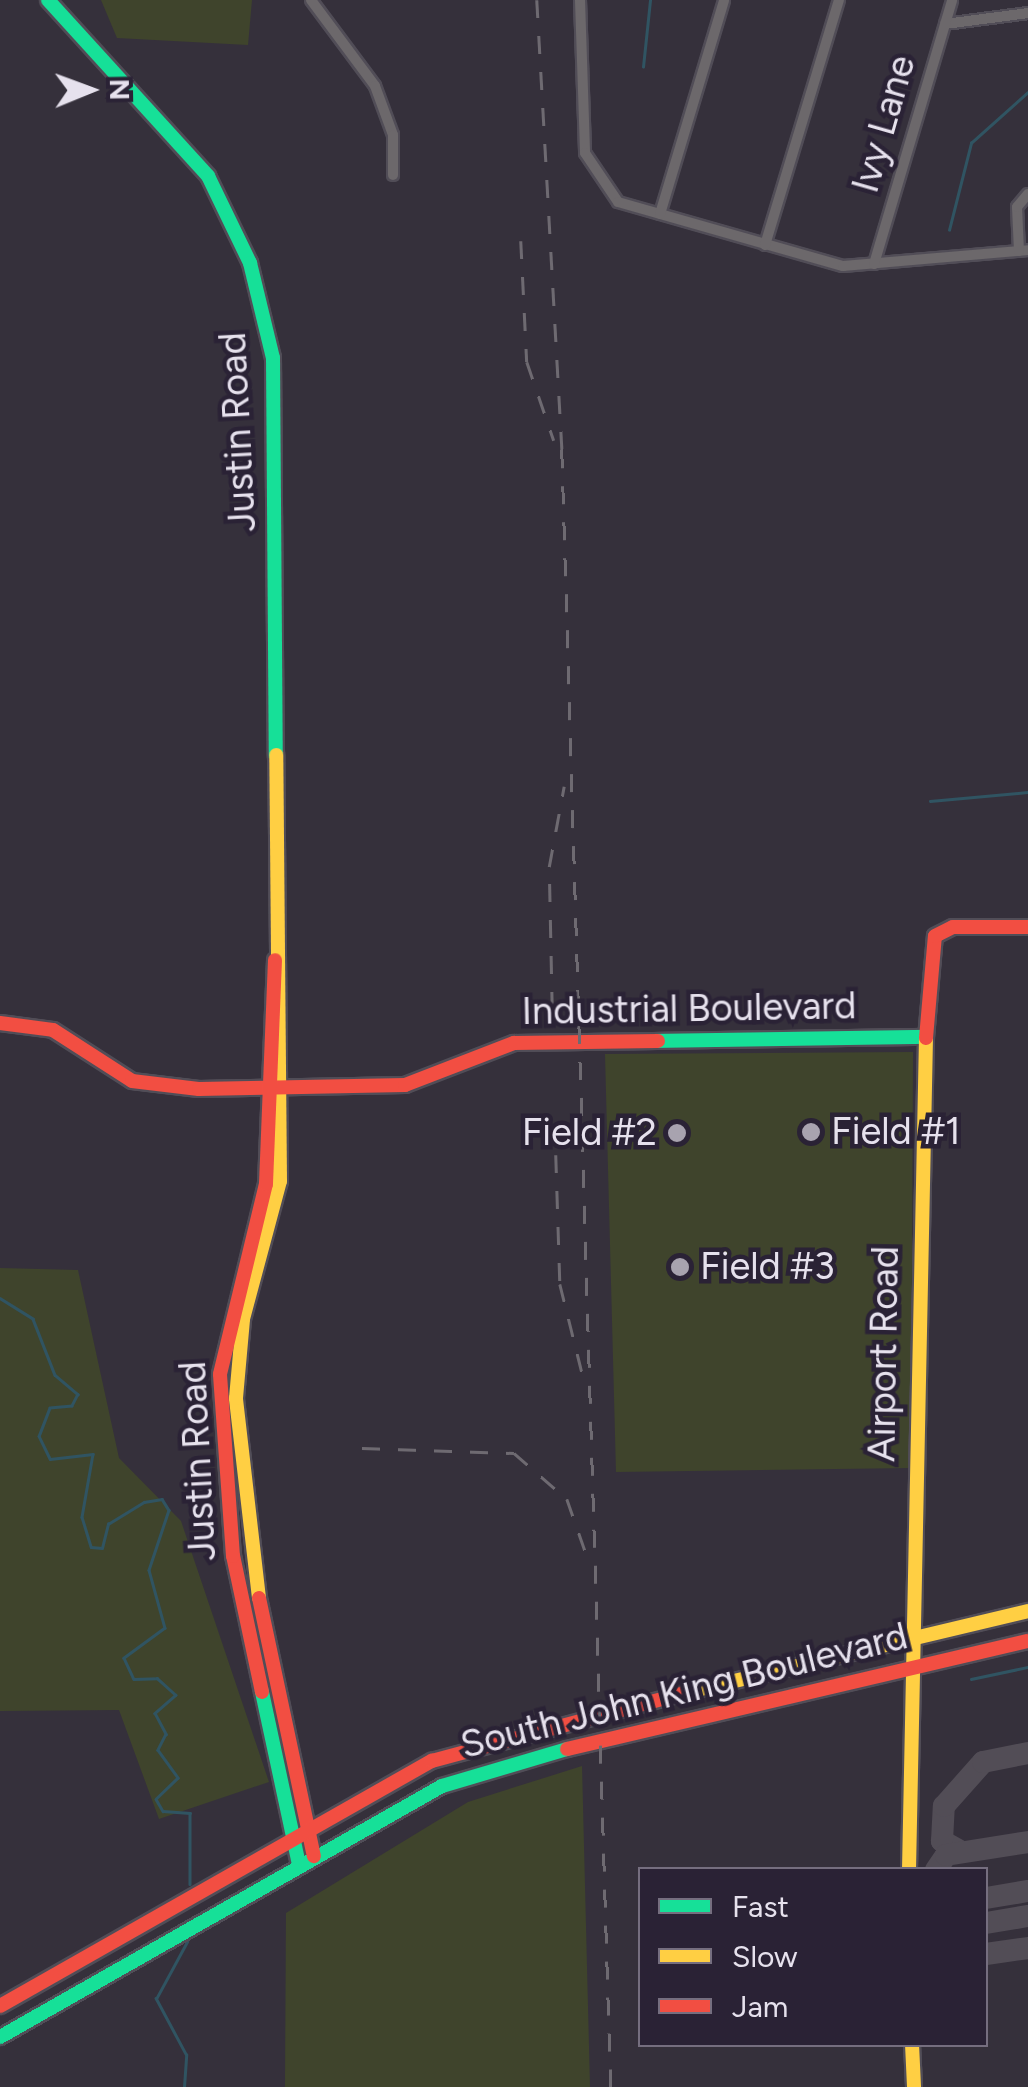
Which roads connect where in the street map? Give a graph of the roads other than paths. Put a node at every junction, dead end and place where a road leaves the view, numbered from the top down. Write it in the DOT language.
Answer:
graph roads {
  1 [pos="48,0"];
  2 [pos="311,0"];
  3 [pos="580,0"];
  4 [pos="724,0"];
  5 [pos="839,0"];
  6 [pos="952,0"];
  7 [pos="1028,12"];
  8 [pos="945,24"];
  9 [pos="394,175"];
  10 [pos="1028,194"];
  11 [pos="660,214"];
  12 [pos="766,245"];
  13 [pos="1024,250"];
  14 [pos="874,264"];
  15 [pos="1028,927"];
  16 [pos="0,1022"];
  17 [pos="923,1036"];
  18 [pos="274,1086"];
  19 [pos="261,1236"];
  20 [pos="1028,1611"];
  21 [pos="912,1638"];
  22 [pos="1028,1640"];
  23 [pos="912,1668"];
  24 [pos="308,1827"];
  25 [pos="294,1836"];
  26 [pos="314,1856"];
  27 [pos="299,1864"];
  28 [pos="909,1867"];
  29 [pos="0,2006"];
  30 [pos="0,2037"];
  31 [pos="912,2047"];
  32 [pos="914,2087"];
  1 -- 18 [label="street, Justin Road"];
  2 -- 9 [label="street"];
  3 -- 11 [label="street"];
  4 -- 11 [label="street"];
  5 -- 12 [label="street"];
  6 -- 8 [label="street, Ivy Lane"];
  7 -- 8 [label="street"];
  8 -- 14 [label="street, Ivy Lane"];
  10 -- 13 [label="street"];
  11 -- 12 [label="street"];
  12 -- 14 [label="street"];
  13 -- 14 [label="street"];
  15 -- 17 [label="street, Airport Road"];
  16 -- 18 [label="street, Industrial Boulevard"];
  17 -- 18 [label="street, Industrial Boulevard"];
  17 -- 21 [label="street, Airport Road"];
  18 -- 19 [label="street, Justin Road"];
  19 -- 24 [label="street, Justin Road"];
  19 -- 25 [label="street, Justin Road"];
  20 -- 21 [label="street, South John King Boulevard"];
  21 -- 23 [label="street, Airport Road"];
  21 -- 24 [label="street, South John King Boulevard"];
  22 -- 23 [label="street, South John King Boulevard"];
  23 -- 26 [label="street, South John King Boulevard"];
  23 -- 28 [label="street, Airport Road"];
  24 -- 25 [label="street, South John King Boulevard"];
  24 -- 26 [label="street, Justin Road"];
  25 -- 27 [label="street, Justin Road"];
  25 -- 29 [label="street, South John King Boulevard"];
  26 -- 27 [label="street, South John King Boulevard"];
  27 -- 30 [label="street, South John King Boulevard"];
  31 -- 32 [label="street"];
}
